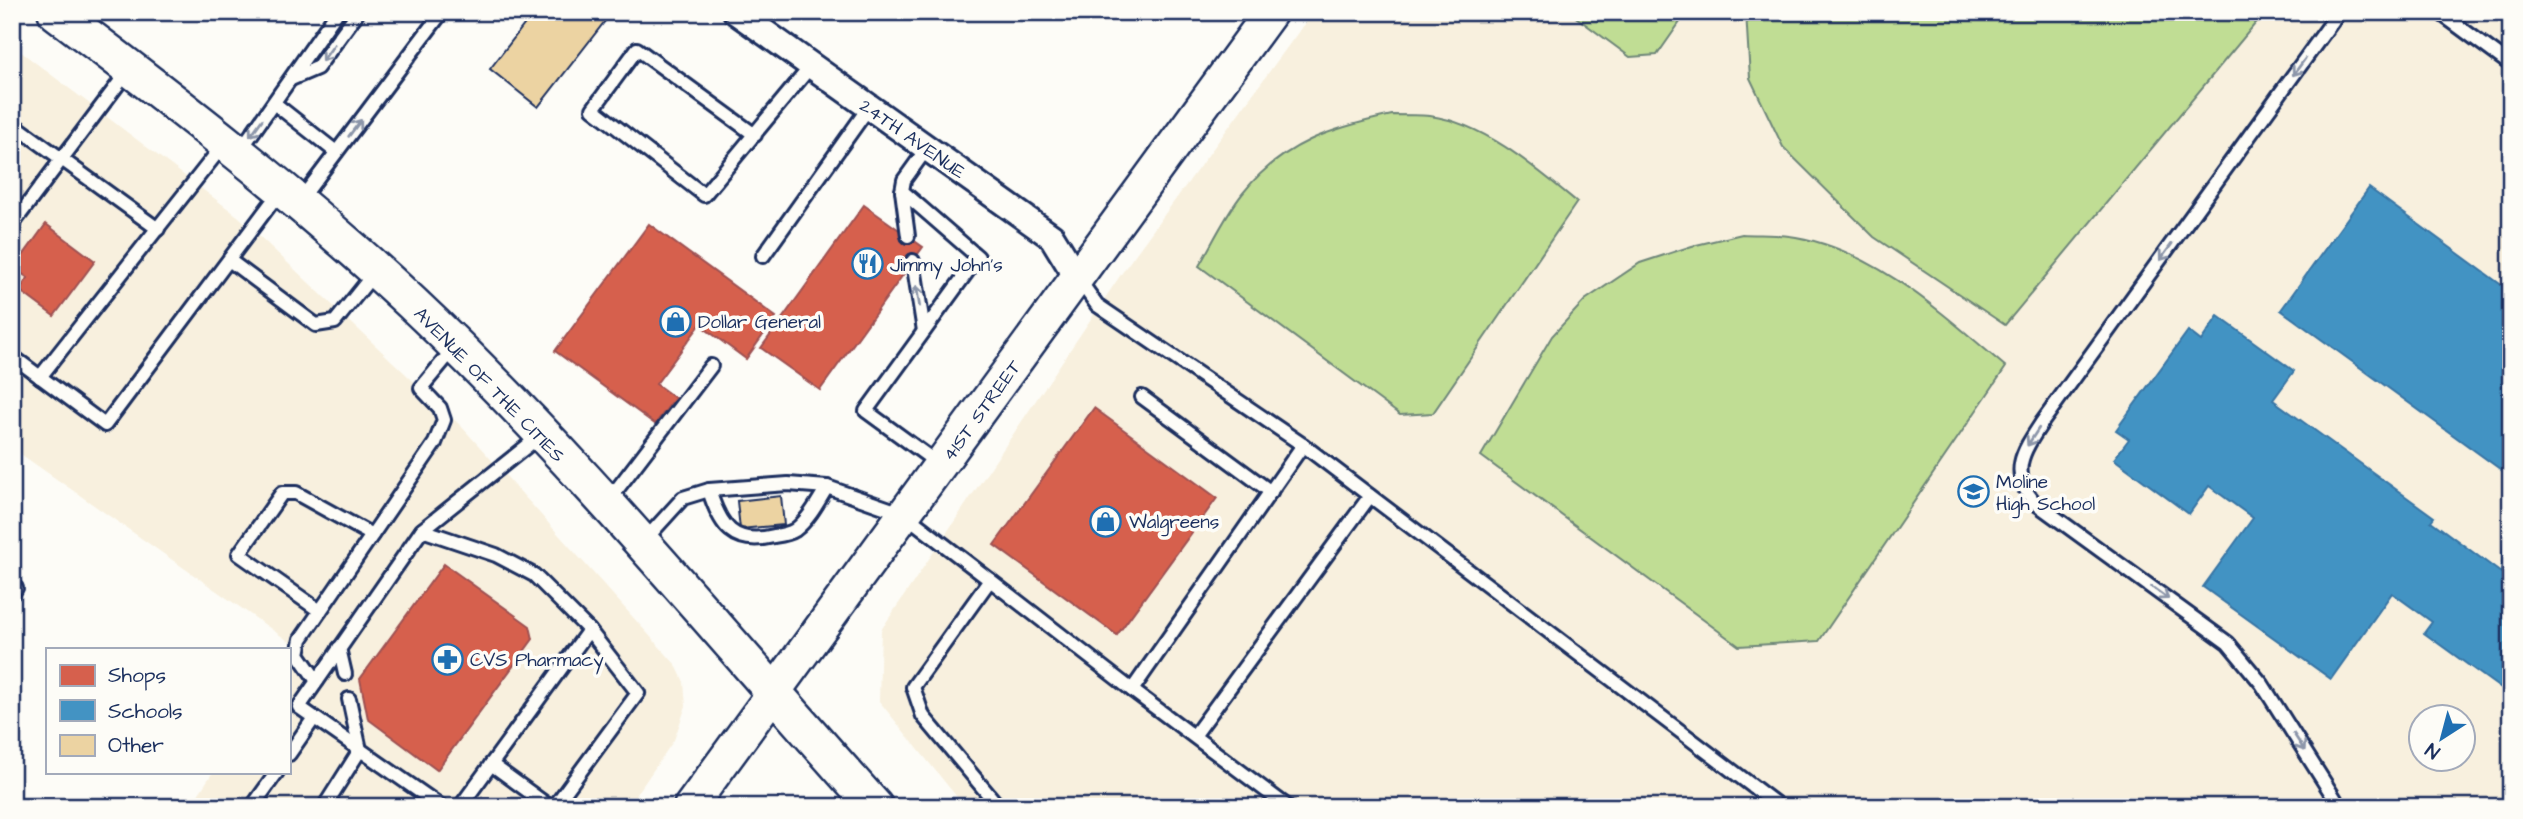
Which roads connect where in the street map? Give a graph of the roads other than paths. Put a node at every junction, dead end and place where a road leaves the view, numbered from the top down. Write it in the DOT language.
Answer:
graph roads {
  1 [pos="56,12"];
  2 [pos="337,12"];
  3 [pos="358,12"];
  4 [pos="442,12"];
  5 [pos="736,12"];
  6 [pos="1271,12"];
  7 [pos="2339,12"];
  8 [pos="2439,12"];
  9 [pos="2511,65"];
  10 [pos="811,66"];
  11 [pos="130,68"];
  12 [pos="289,80"];
  13 [pos="274,103"];
  14 [pos="869,107"];
  15 [pos="12,122"];
  16 [pos="755,135"];
  17 [pos="232,148"];
  18 [pos="927,148"];
  19 [pos="336,152"];
  20 [pos="62,158"];
  21 [pos="902,191"];
  22 [pos="290,195"];
  23 [pos="12,225"];
  24 [pos="158,229"];
  25 [pos="908,236"];
  26 [pos="763,256"];
  27 [pos="229,260"];
  28 [pos="913,261"];
  29 [pos="376,271"];
  30 [pos="1076,276"];
  31 [pos="924,331"];
  32 [pos="456,347"];
  33 [pos="12,356"];
  34 [pos="710,366"];
  35 [pos="40,377"];
  36 [pos="1142,397"];
  37 [pos="541,435"];
  38 [pos="1303,445"];
  39 [pos="940,465"];
  40 [pos="827,486"];
  41 [pos="709,490"];
  42 [pos="1270,492"];
  43 [pos="1370,496"];
  44 [pos="606,504"];
  45 [pos="904,514"];
  46 [pos="422,530"];
  47 [pos="372,535"];
  48 [pos="641,544"];
  49 [pos="990,580"];
  50 [pos="320,611"];
  51 [pos="589,630"];
  52 [pos="339,648"];
  53 [pos="345,674"];
  54 [pos="317,681"];
  55 [pos="774,690"];
  56 [pos="1132,690"];
  57 [pos="349,699"];
  58 [pos="314,718"];
  59 [pos="1194,736"];
  60 [pos="360,750"];
  61 [pos="290,753"];
  62 [pos="491,764"];
  63 [pos="276,774"];
  64 [pos="253,807"];
  65 [pos="324,807"];
  66 [pos="442,807"];
  67 [pos="460,807"];
  68 [pos="552,807"];
  69 [pos="690,807"];
  70 [pos="875,807"];
  71 [pos="999,807"];
  72 [pos="1289,807"];
  73 [pos="1780,807"];
  74 [pos="2340,807"];
  1 -- 11 [label="main road, AVENUE OF THE CITIES"];
  2 -- 12 [label="lane"];
  3 -- 12 [label="lane, one-way"];
  19 -- 4 [label="lane, one-way"];
  5 -- 10 [label="street, 24TH AVENUE"];
  6 -- 30 [label="street, 41ST STREET"];
  7 -- 74 [label="lane, one-way"];
  8 -- 9 [label="lane"];
  10 -- 14 [label="street, 24TH AVENUE"];
  10 -- 16 [label="lane"];
  11 -- 17 [label="main road, AVENUE OF THE CITIES"];
  11 -- 20 [label="lane"];
  12 -- 13 [label="lane"];
  13 -- 17 [label="lane, one-way"];
  13 -- 19 [label="lane"];
  14 -- 18 [label="street, 24TH AVENUE"];
  14 -- 26 [label="lane"];
  15 -- 20 [label="lane"];
  16 -- 16 [label="lane"];
  17 -- 22 [label="main road, AVENUE OF THE CITIES"];
  17 -- 24 [label="lane"];
  18 -- 21 [label="lane"];
  18 -- 30 [label="street, 24TH AVENUE"];
  19 -- 22 [label="lane"];
  20 -- 23 [label="lane"];
  20 -- 24 [label="lane"];
  21 -- 25 [label="lane"];
  21 -- 31 [label="lane"];
  22 -- 27 [label="lane"];
  22 -- 29 [label="main road, AVENUE OF THE CITIES"];
  24 -- 35 [label="lane"];
  27 -- 29 [label="lane"];
  27 -- 35 [label="lane"];
  31 -- 28 [label="lane, one-way"];
  29 -- 32 [label="main road, AVENUE OF THE CITIES"];
  30 -- 38 [label="lane"];
  30 -- 39 [label="street, 41ST STREET"];
  31 -- 39 [label="lane"];
  32 -- 37 [label="main road, AVENUE OF THE CITIES"];
  32 -- 47 [label="lane"];
  33 -- 35 [label="lane"];
  34 -- 44 [label="lane"];
  36 -- 42 [label="lane"];
  37 -- 44 [label="main road, AVENUE OF THE CITIES"];
  37 -- 46 [label="lane"];
  38 -- 42 [label="lane"];
  38 -- 43 [label="lane"];
  39 -- 45 [label="street, 41ST STREET"];
  40 -- 41 [label="lane"];
  40 -- 41 [label="lane"];
  40 -- 45 [label="lane"];
  41 -- 48 [label="lane"];
  42 -- 56 [label="lane"];
  43 -- 59 [label="lane"];
  43 -- 73 [label="lane"];
  44 -- 48 [label="main road, AVENUE OF THE CITIES"];
  45 -- 49 [label="lane"];
  45 -- 55 [label="street, 41ST STREET"];
  46 -- 51 [label="lane"];
  46 -- 52 [label="lane"];
  47 -- 50 [label="lane"];
  47 -- 50 [label="lane"];
  48 -- 55 [label="main road, AVENUE OF THE CITIES"];
  49 -- 56 [label="lane"];
  49 -- 71 [label="lane"];
  50 -- 54 [label="lane"];
  51 -- 62 [label="lane"];
  51 -- 68 [label="lane"];
  52 -- 53 [label="lane"];
  52 -- 54 [label="lane"];
  54 -- 58 [label="lane"];
  55 -- 69 [label="street, 41ST STREET"];
  55 -- 70 [label="main road, AVENUE OF THE CITIES"];
  56 -- 59 [label="lane"];
  57 -- 60 [label="lane"];
  58 -- 60 [label="lane"];
  58 -- 61 [label="lane"];
  59 -- 72 [label="lane"];
  60 -- 65 [label="lane"];
  60 -- 66 [label="lane"];
  62 -- 67 [label="lane"];
  62 -- 68 [label="lane"];
  63 -- 64 [label="lane"];
}
